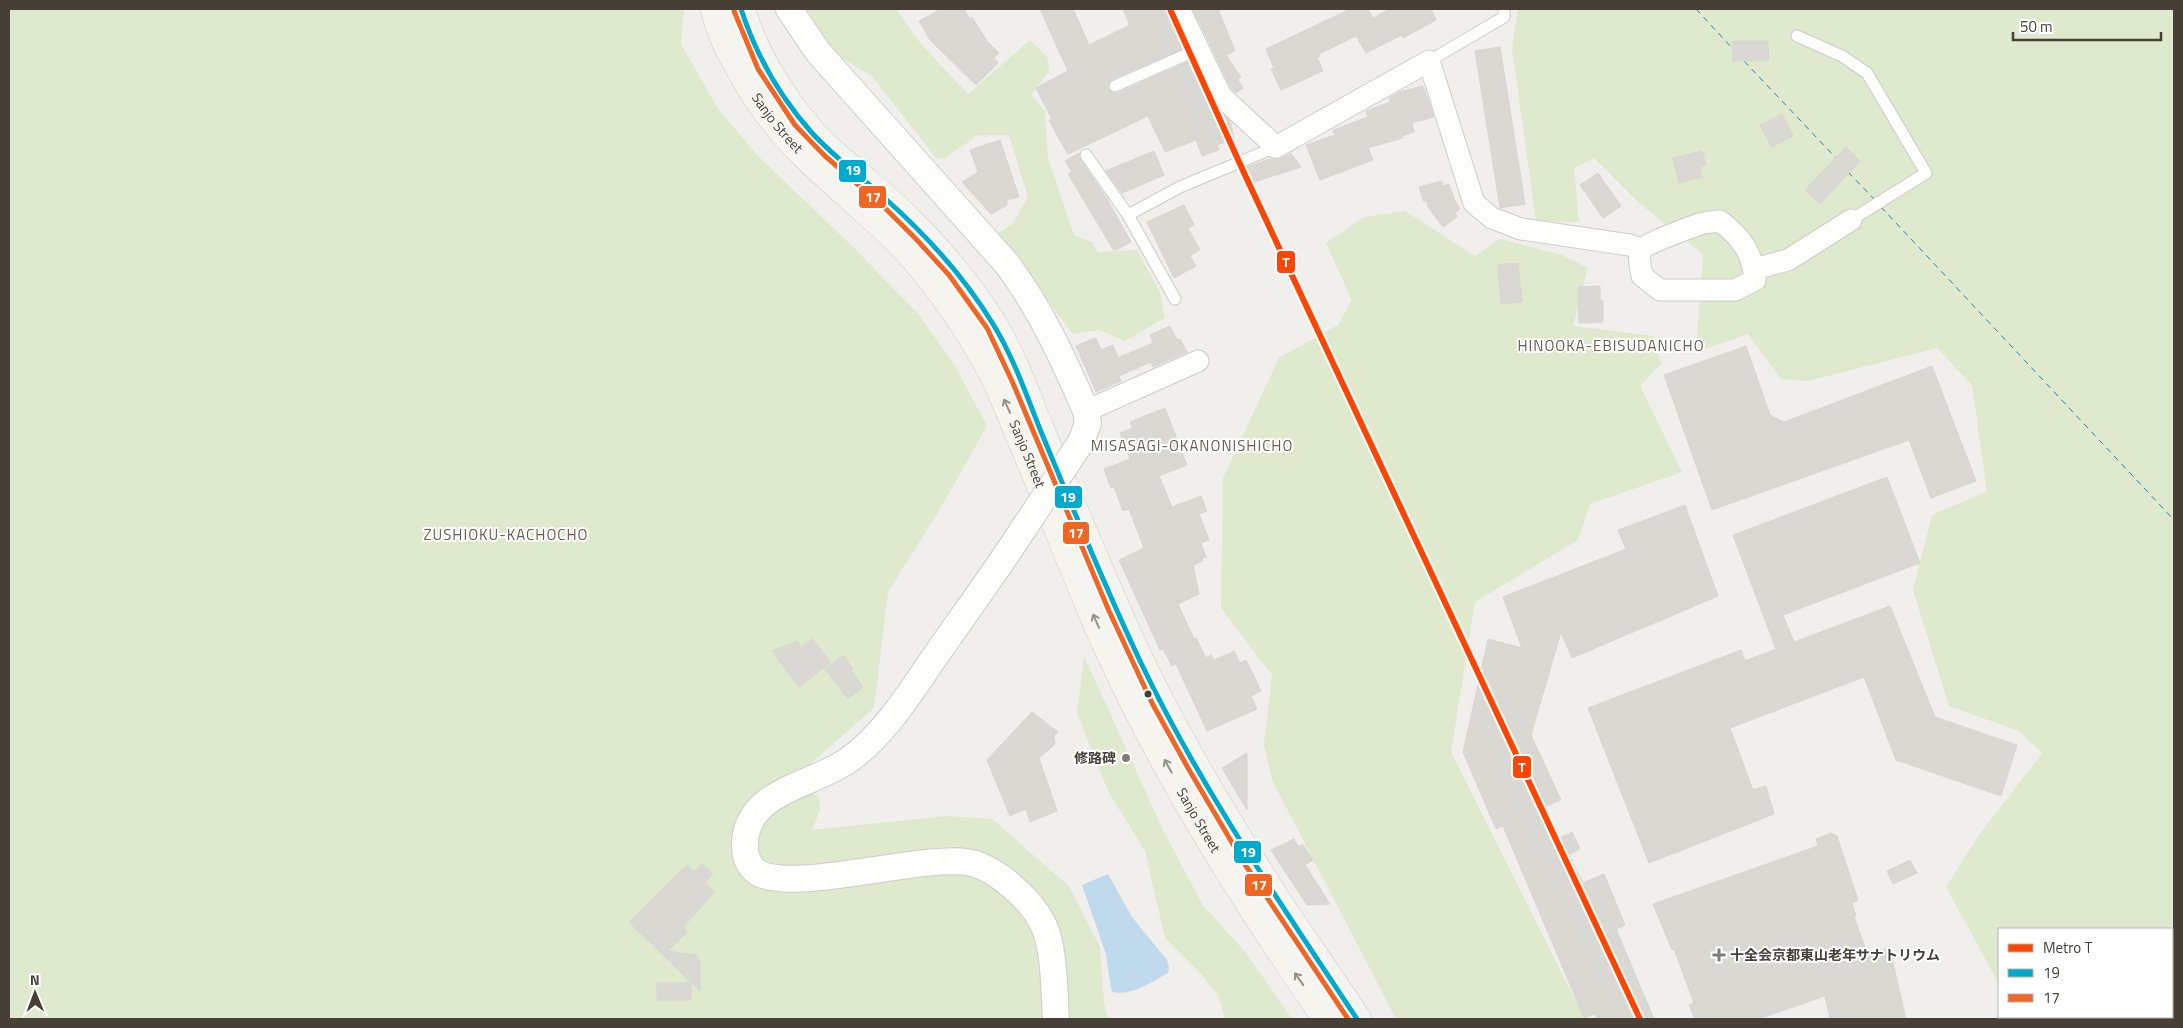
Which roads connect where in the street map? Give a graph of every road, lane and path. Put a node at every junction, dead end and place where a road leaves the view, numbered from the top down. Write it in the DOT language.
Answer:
graph roads {
  1 [pos="715,9"];
  2 [pos="741,9"];
  3 [pos="789,9"];
  4 [pos="1179,9"];
  5 [pos="1504,9"];
  6 [pos="1797,36"];
  7 [pos="1199,49"];
  8 [pos="1429,61"];
  9 [pos="1115,86"];
  10 [pos="1276,147"];
  11 [pos="1086,155"];
  12 [pos="1128,215"];
  13 [pos="1851,220"];
  14 [pos="1642,249"];
  15 [pos="1754,269"];
  16 [pos="1175,298"];
  17 [pos="1198,361"];
  18 [pos="1086,411"];
  19 [pos="1056,1019"];
  20 [pos="1327,1019"];
  21 [pos="1357,1019"];
  20 -- 1 [label="main road, Sanjo Street, one-way"];
  2 -- 21 [label="main road, Sanjo Street"];
  3 -- 18 [label="street"];
  4 -- 7 [label="street"];
  5 -- 8 [label="lane"];
  6 -- 13 [label="lane"];
  7 -- 9 [label="lane"];
  7 -- 10 [label="street"];
  8 -- 10 [label="street"];
  8 -- 14 [label="street"];
  10 -- 12 [label="lane"];
  11 -- 12 [label="lane"];
  12 -- 16 [label="lane"];
  13 -- 15 [label="street"];
  14 -- 15 [label="street"];
  14 -- 15 [label="street"];
  17 -- 18 [label="street"];
  18 -- 19 [label="street, bridge"];
}
